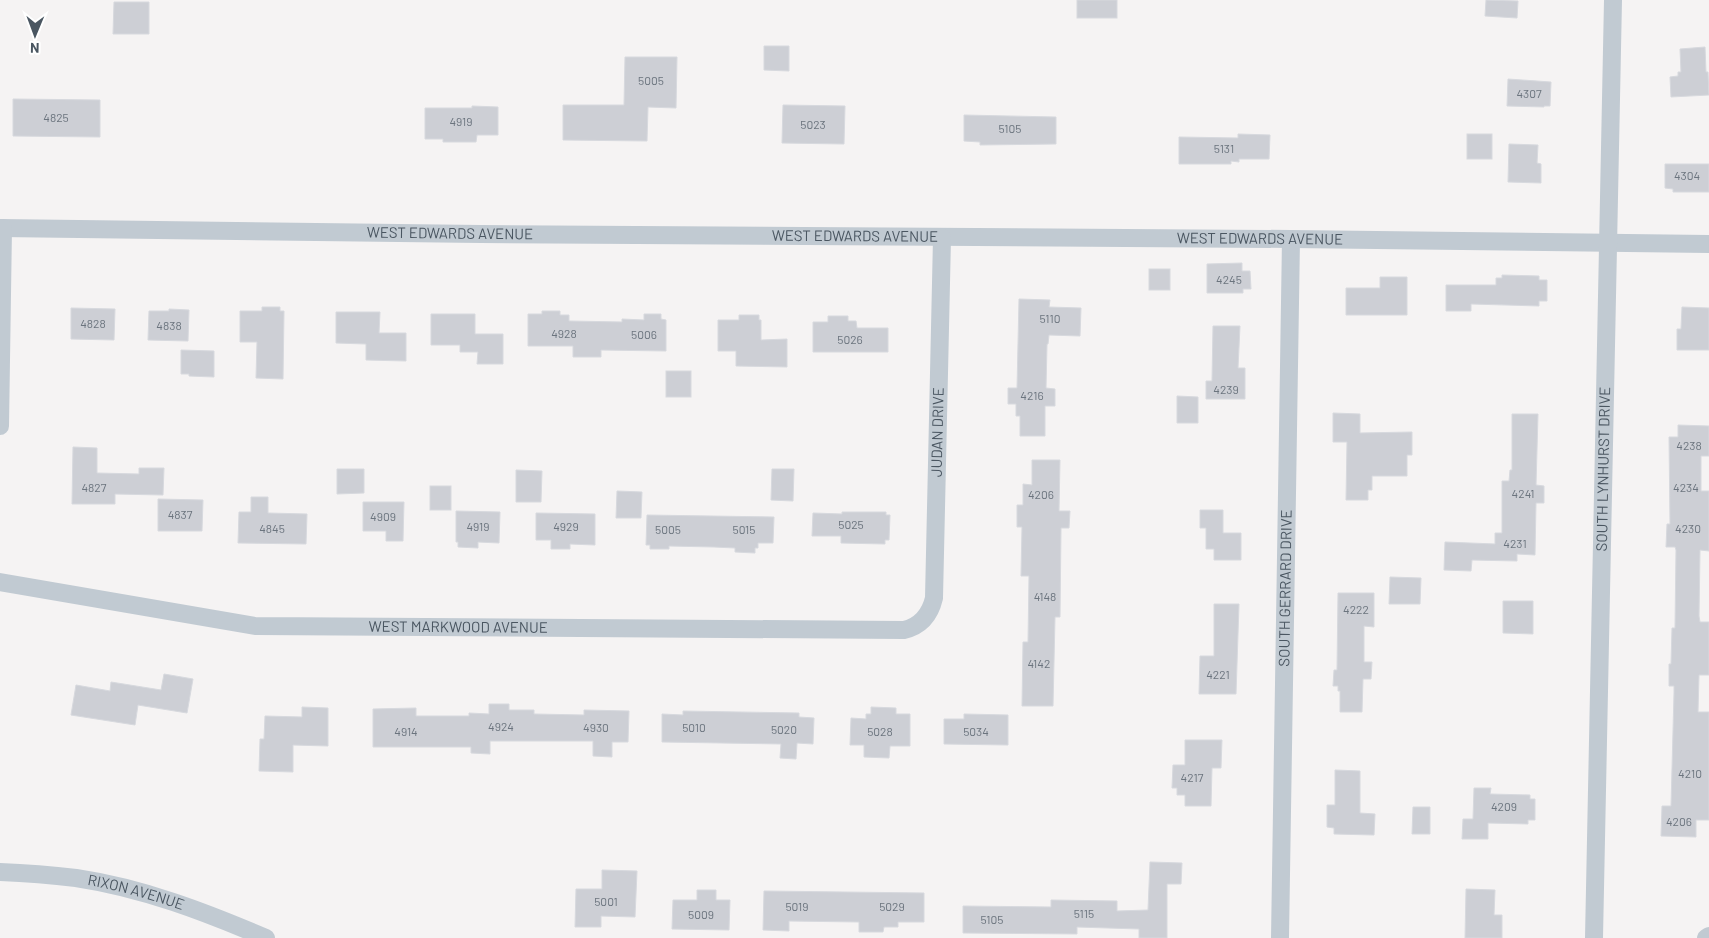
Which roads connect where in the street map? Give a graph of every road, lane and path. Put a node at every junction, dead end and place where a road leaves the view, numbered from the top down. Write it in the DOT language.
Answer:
graph roads {
  1 [pos="1613,0"];
  2 [pos="2,228"];
  3 [pos="942,238"];
  4 [pos="1291,239"];
  5 [pos="1608,243"];
  6 [pos="1709,244"];
  7 [pos="0,426"];
  8 [pos="0,582"];
  9 [pos="920,623"];
  10 [pos="0,872"];
  11 [pos="266,938"];
  12 [pos="1280,938"];
  13 [pos="1594,938"];
  1 -- 5 [label="street, SOUTH LYNHURST DRIVE"];
  2 -- 3 [label="street, WEST EDWARDS AVENUE"];
  2 -- 7 [label="street"];
  3 -- 4 [label="street, WEST EDWARDS AVENUE"];
  3 -- 9 [label="street, JUDAN DRIVE"];
  4 -- 5 [label="street, WEST EDWARDS AVENUE"];
  4 -- 12 [label="street, SOUTH GERRARD DRIVE"];
  5 -- 6 [label="street, WEST EDWARDS AVENUE"];
  5 -- 13 [label="street, SOUTH LYNHURST DRIVE"];
  8 -- 9 [label="street, WEST MARKWOOD AVENUE"];
  10 -- 11 [label="street, RIXON AVENUE"];
}
